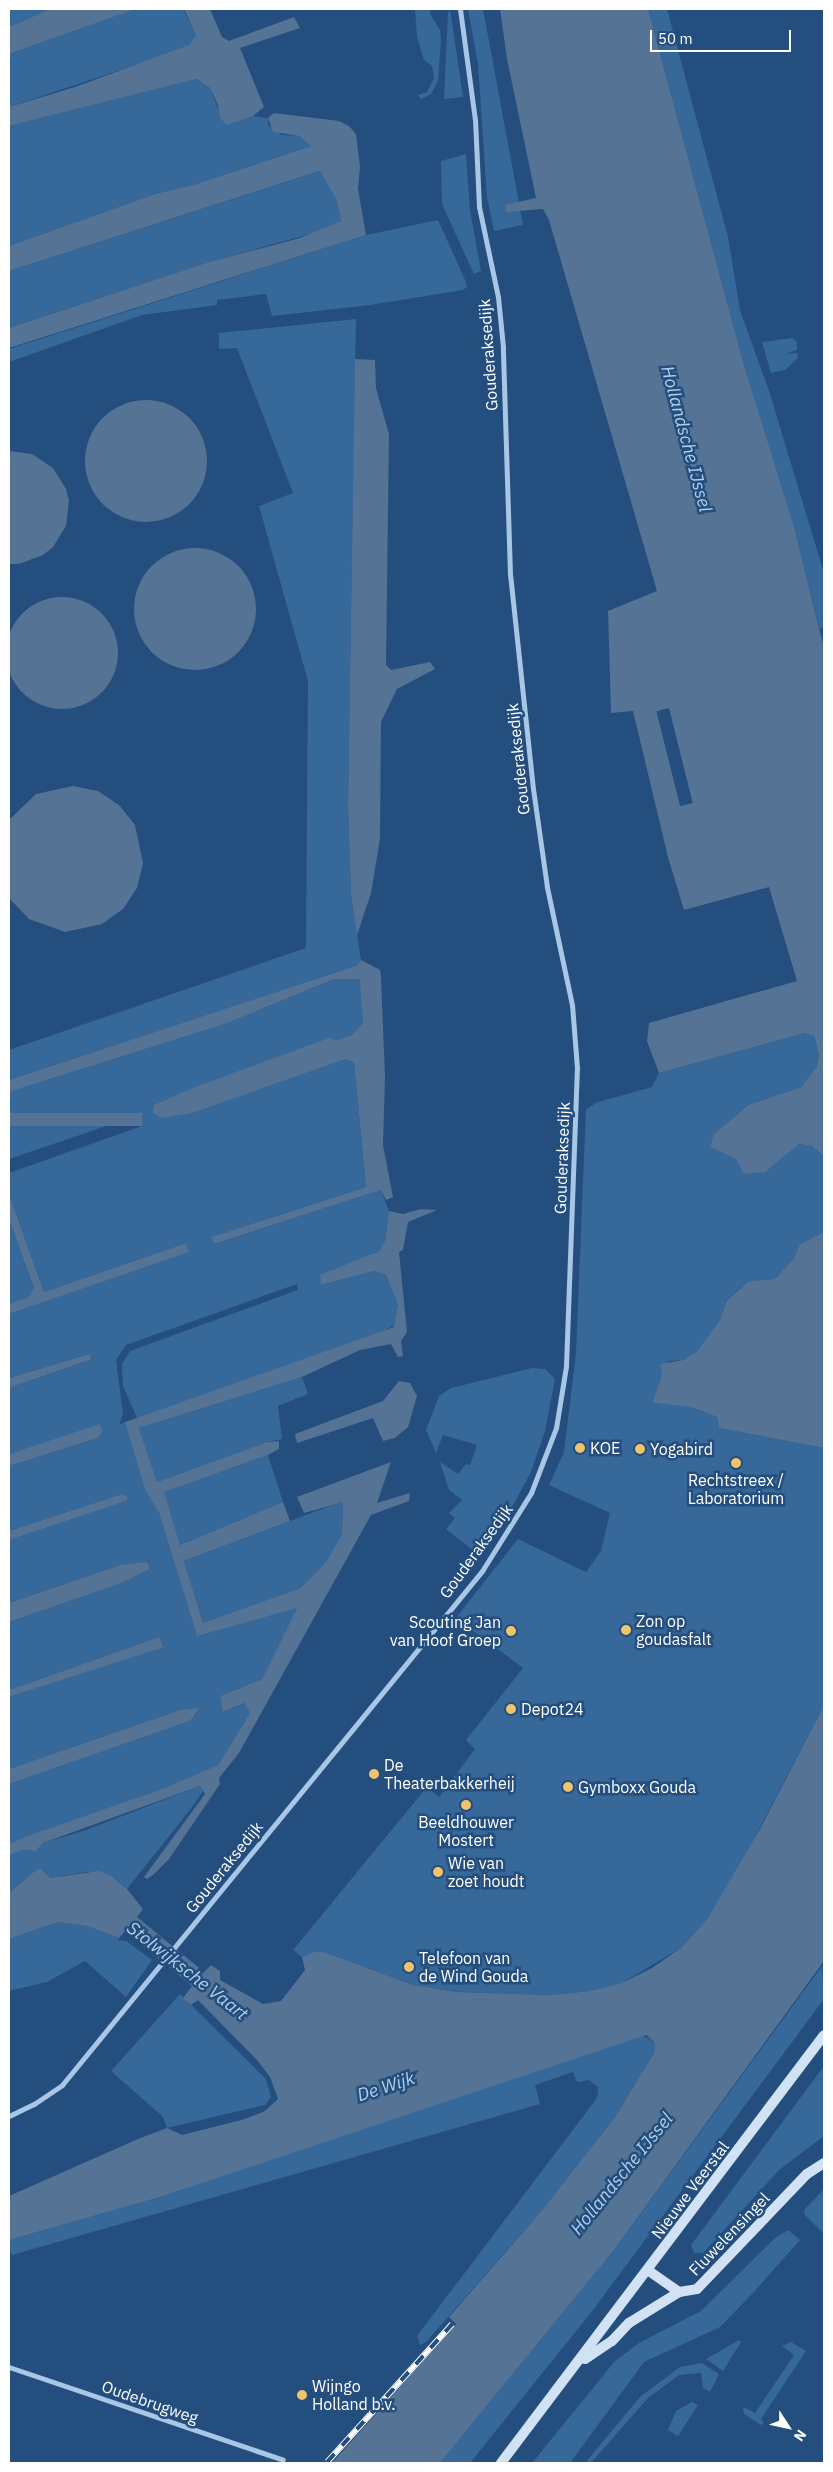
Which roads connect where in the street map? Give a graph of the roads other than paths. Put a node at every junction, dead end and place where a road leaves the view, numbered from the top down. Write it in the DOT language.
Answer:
graph roads {
  1 [pos="460,9"];
  2 [pos="824,2034"];
  3 [pos="9,2116"];
  4 [pos="824,2163"];
  5 [pos="649,2271"];
  6 [pos="679,2292"];
  7 [pos="578,2364"];
  8 [pos="9,2367"];
  9 [pos="283,2460"];
  10 [pos="500,2463"];
  1 -- 3 [label="street, Gouderaksedijk"];
  2 -- 5 [label="main road, Nieuwe Veerstal"];
  4 -- 6 [label="main road, Fluwelensingel"];
  5 -- 6 [label="main road, Fluwelensingel"];
  5 -- 7 [label="main road, Nieuwe Veerstal"];
  6 -- 7 [label="main road"];
  7 -- 10 [label="main road, Nieuwe Veerstal"];
  8 -- 9 [label="street, Oudebrugweg"];
}
